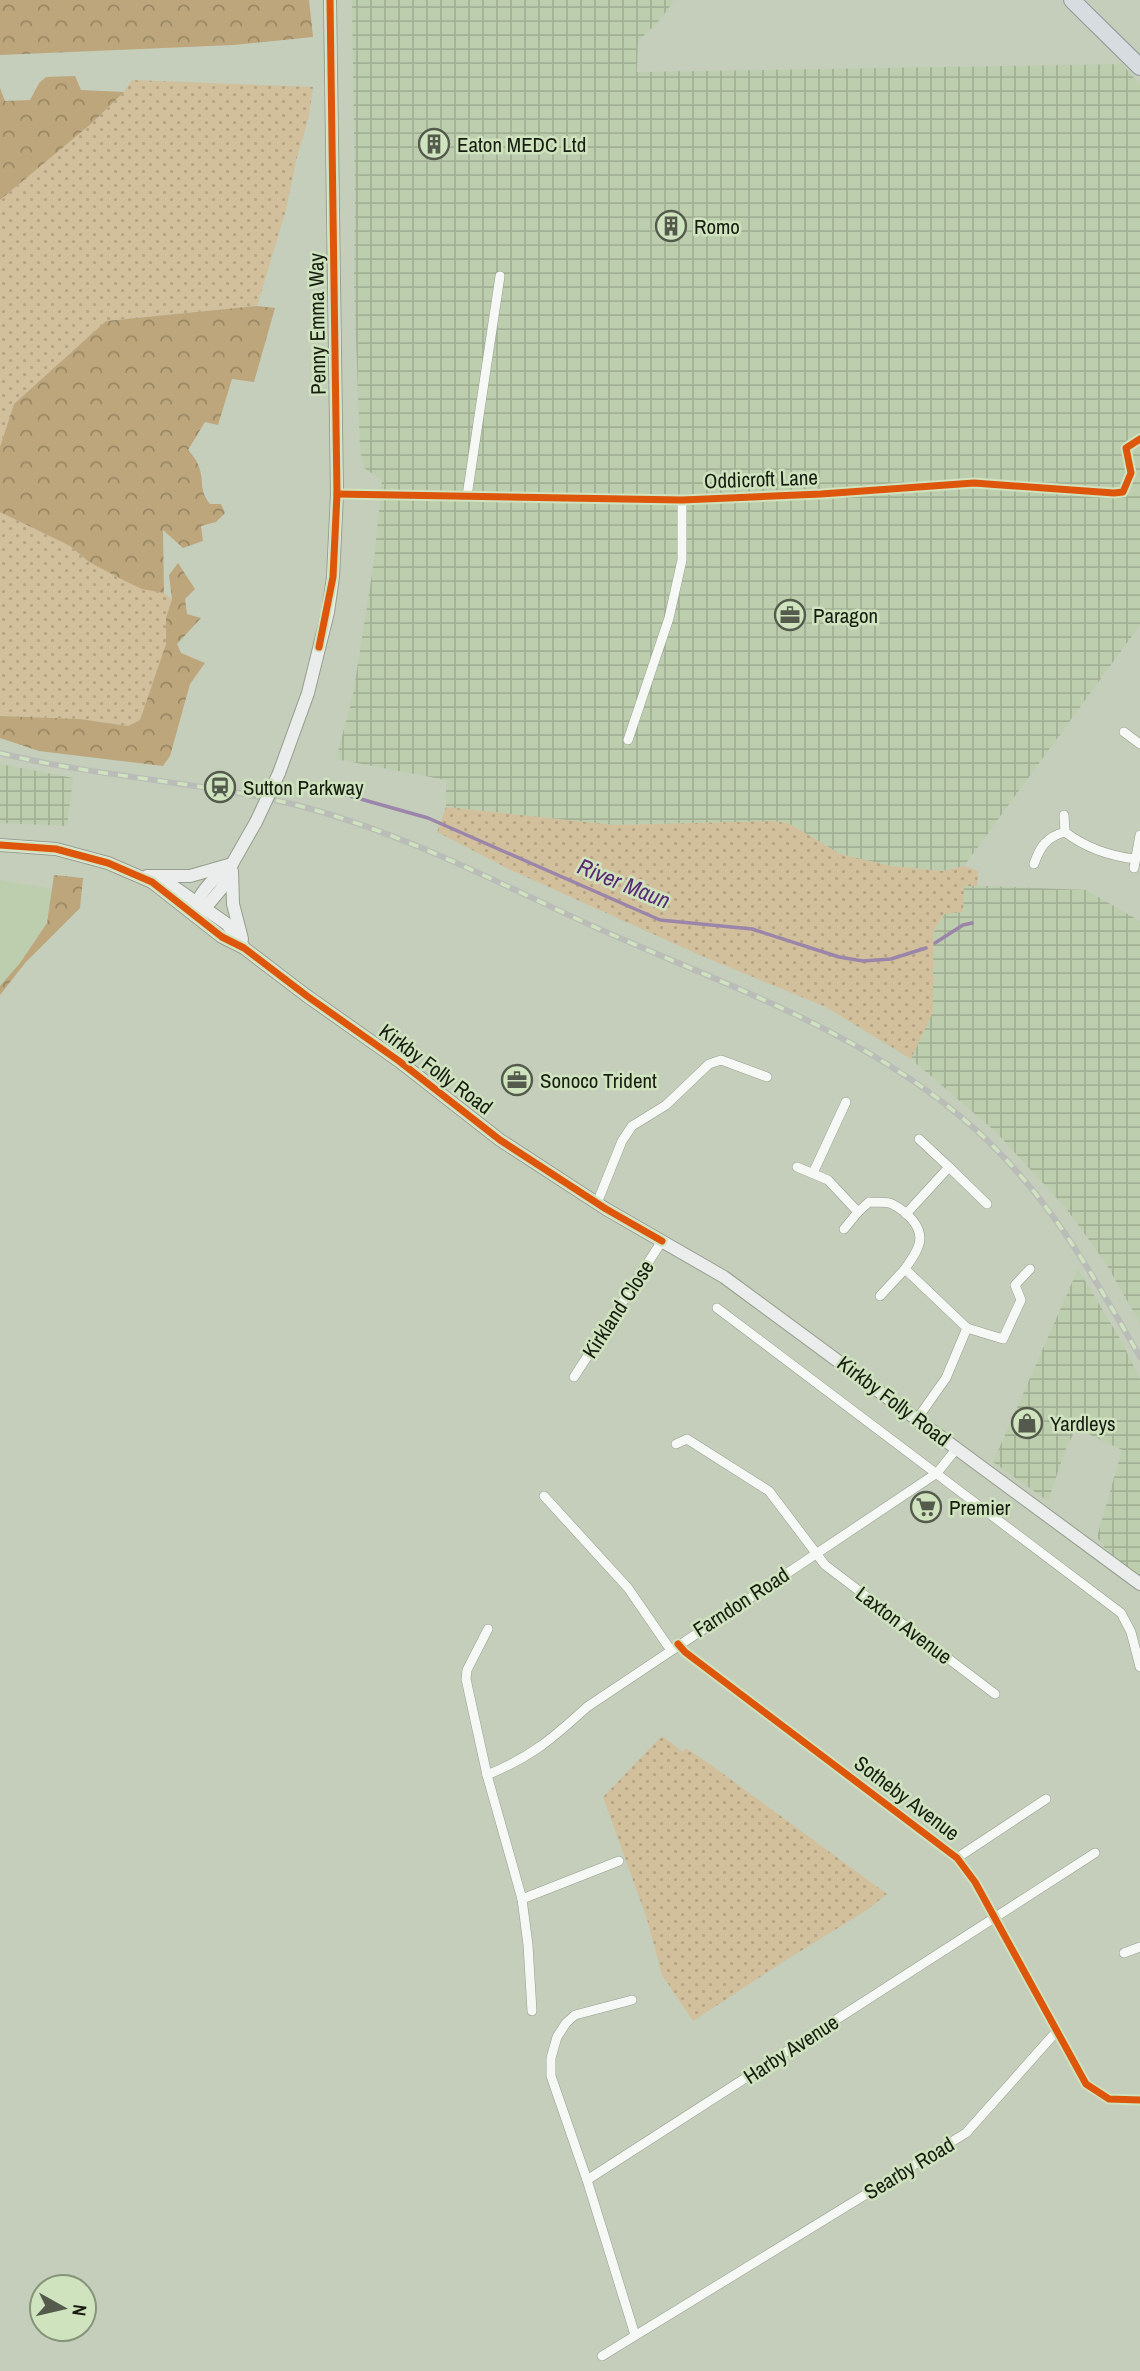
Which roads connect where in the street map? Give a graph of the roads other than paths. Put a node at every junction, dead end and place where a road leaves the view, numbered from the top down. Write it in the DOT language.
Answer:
graph roads {
  1 [pos="330,0"];
  2 [pos="1072,0"];
  3 [pos="1140,67"];
  4 [pos="499,276"];
  5 [pos="1140,439"];
  6 [pos="338,494"];
  7 [pos="467,496"];
  8 [pos="682,500"];
  9 [pos="1124,732"];
  10 [pos="628,740"];
  11 [pos="1140,744"];
  12 [pos="1064,815"];
  13 [pos="1065,832"];
  14 [pos="1140,835"];
  15 [pos="0,845"];
  16 [pos="232,864"];
  17 [pos="1034,864"];
  18 [pos="136,875"];
  19 [pos="152,882"];
  20 [pos="202,905"];
  21 [pos="194,916"];
  22 [pos="244,948"];
  23 [pos="767,1077"];
  24 [pos="846,1102"];
  25 [pos="919,1139"];
  26 [pos="797,1167"];
  27 [pos="949,1167"];
  28 [pos="813,1173"];
  29 [pos="597,1203"];
  30 [pos="987,1204"];
  31 [pos="858,1212"];
  32 [pos="906,1214"];
  33 [pos="844,1229"];
  34 [pos="662,1241"];
  35 [pos="905,1269"];
  36 [pos="1030,1269"];
  37 [pos="880,1296"];
  38 [pos="717,1308"];
  39 [pos="967,1328"];
  40 [pos="574,1377"];
  41 [pos="917,1419"];
  42 [pos="676,1444"];
  43 [pos="957,1448"];
  44 [pos="937,1473"];
  45 [pos="544,1496"];
  46 [pos="815,1554"];
  47 [pos="1140,1584"];
  48 [pos="488,1629"];
  49 [pos="674,1647"];
  50 [pos="1140,1667"];
  51 [pos="995,1694"];
  52 [pos="487,1775"];
  53 [pos="1045,1799"];
  54 [pos="1095,1853"];
  55 [pos="957,1858"];
  56 [pos="619,1861"];
  57 [pos="522,1899"];
  58 [pos="994,1917"];
  59 [pos="1140,1947"];
  60 [pos="1124,1953"];
  61 [pos="632,2000"];
  62 [pos="532,2011"];
  63 [pos="1056,2032"];
  64 [pos="1140,2100"];
  65 [pos="587,2180"];
  66 [pos="635,2335"];
  67 [pos="602,2356"];
  1 -- 6 [label="main road, Penny Emma Way"];
  2 -- 3 [label="highway"];
  4 -- 7 [label="street"];
  5 -- 8 [label="street, Oddicroft Lane"];
  6 -- 7 [label="street, Oddicroft Lane"];
  6 -- 16 [label="main road, Penny Emma Way, bridge"];
  7 -- 8 [label="street, Oddicroft Lane"];
  8 -- 10 [label="street"];
  9 -- 11 [label="street"];
  12 -- 13 [label="street"];
  13 -- 14 [label="street"];
  13 -- 17 [label="street"];
  15 -- 18 [label="main road"];
  16 -- 18 [label="main road"];
  16 -- 20 [label="main road, Penny Emma Way"];
  16 -- 22 [label="main road"];
  18 -- 19 [label="main road"];
  19 -- 20 [label="main road"];
  19 -- 21 [label="main road, Kirkby Folly Road"];
  20 -- 21 [label="main road, Penny Emma Way"];
  20 -- 22 [label="main road"];
  21 -- 22 [label="main road, Kirkby Folly Road"];
  22 -- 29 [label="main road, Kirkby Folly Road"];
  23 -- 29 [label="street"];
  24 -- 28 [label="street"];
  25 -- 27 [label="street"];
  26 -- 28 [label="street"];
  27 -- 30 [label="street"];
  27 -- 32 [label="street"];
  28 -- 31 [label="street"];
  29 -- 34 [label="main road, Kirkby Folly Road"];
  31 -- 32 [label="street"];
  31 -- 33 [label="street"];
  32 -- 35 [label="street"];
  34 -- 40 [label="street, Kirkland Close"];
  34 -- 41 [label="main road, Kirkby Folly Road"];
  35 -- 37 [label="street"];
  35 -- 39 [label="street"];
  36 -- 39 [label="street"];
  38 -- 44 [label="street, Kirkby Folly Road"];
  39 -- 41 [label="street"];
  41 -- 43 [label="main road, Kirkby Folly Road"];
  42 -- 46 [label="street, Laxton Avenue"];
  43 -- 44 [label="street, Farndon Road"];
  43 -- 47 [label="main road, Kirkby Folly Road"];
  44 -- 46 [label="street, Farndon Road"];
  44 -- 50 [label="street, Kirkby Folly Road"];
  45 -- 49 [label="street, Sotheby Avenue"];
  46 -- 49 [label="street, Farndon Road"];
  46 -- 51 [label="street, Laxton Avenue"];
  48 -- 52 [label="street"];
  49 -- 52 [label="street, Farndon Road"];
  49 -- 55 [label="street, Sotheby Avenue"];
  52 -- 57 [label="street"];
  53 -- 55 [label="street"];
  54 -- 58 [label="street, Harby Avenue"];
  55 -- 58 [label="street, Sotheby Avenue"];
  56 -- 57 [label="street"];
  57 -- 62 [label="street"];
  58 -- 63 [label="street, Sotheby Avenue"];
  58 -- 65 [label="street, Harby Avenue"];
  59 -- 60 [label="street"];
  61 -- 65 [label="street"];
  63 -- 64 [label="street"];
  63 -- 66 [label="street, Searby Road"];
  65 -- 66 [label="street"];
  66 -- 67 [label="street, Searby Road"];
}
